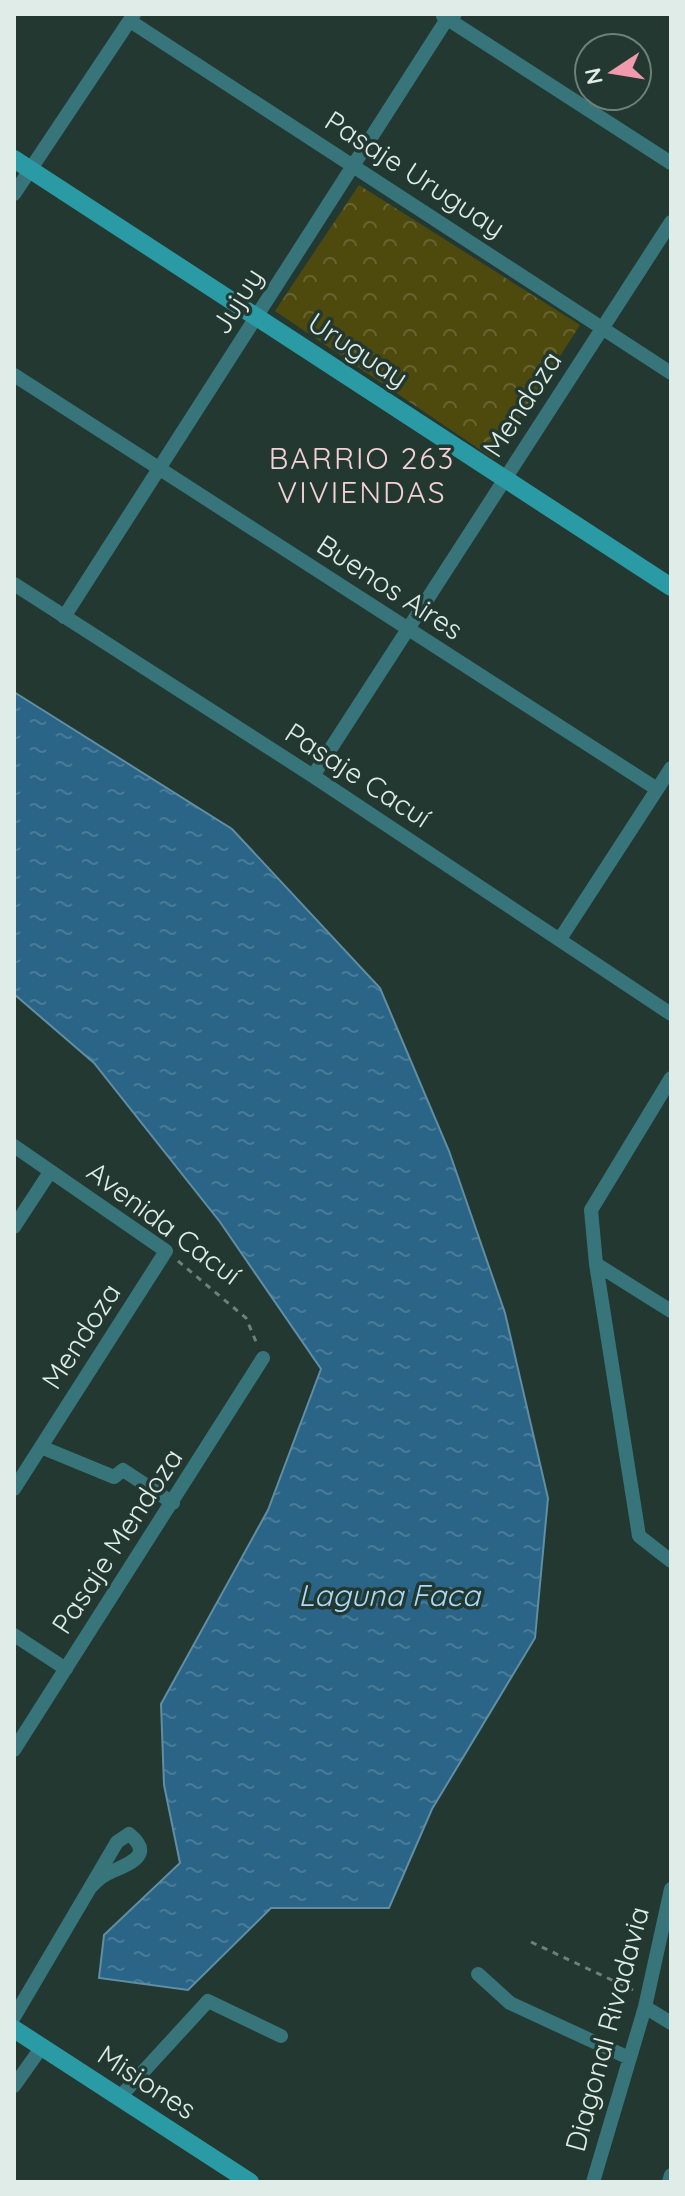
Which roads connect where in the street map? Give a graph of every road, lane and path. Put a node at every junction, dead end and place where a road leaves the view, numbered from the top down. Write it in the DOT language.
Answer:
graph roads {
  1 [pos="447,16"];
  2 [pos="132,17"];
  3 [pos="671,163"];
  4 [pos="22,164"];
  5 [pos="354,164"];
  6 [pos="14,194"];
  7 [pos="671,222"];
  8 [pos="258,318"];
  9 [pos="602,329"];
  10 [pos="671,373"];
  11 [pos="14,375"];
  12 [pos="161,470"];
  13 [pos="504,478"];
  14 [pos="14,584"];
  15 [pos="671,587"];
  16 [pos="64,617"];
  17 [pos="407,630"];
  18 [pos="671,768"];
  19 [pos="313,776"];
  20 [pos="657,789"];
  21 [pos="560,939"];
  22 [pos="671,1014"];
  23 [pos="671,1078"];
  24 [pos="14,1146"];
  25 [pos="50,1172"];
  26 [pos="14,1227"];
  27 [pos="166,1251"];
  28 [pos="596,1264"];
  29 [pos="671,1311"];
  30 [pos="263,1358"];
  31 [pos="41,1447"];
  32 [pos="14,1489"];
  33 [pos="173,1503"];
  34 [pos="671,1561"];
  35 [pos="14,1635"];
  36 [pos="66,1669"];
  37 [pos="14,1750"];
  38 [pos="90,1888"];
  39 [pos="671,1889"];
  40 [pos="531,1942"];
  41 [pos="478,1974"];
  42 [pos="645,2007"];
  43 [pos="14,2017"];
  44 [pos="671,2023"];
  45 [pos="14,2029"];
  46 [pos="281,2036"];
  47 [pos="41,2048"];
  48 [pos="629,2058"];
  49 [pos="14,2086"];
  50 [pos="119,2098"];
  51 [pos="671,2175"];
  52 [pos="597,2179"];
  53 [pos="249,2182"];
  54 [pos="669,2182"];
  1 -- 3 [label="street"];
  1 -- 5 [label="street, Jujuy"];
  2 -- 4 [label="street"];
  2 -- 5 [label="street, Pasaje Uruguay"];
  4 -- 6 [label="street"];
  4 -- 8 [label="street, Uruguay"];
  5 -- 8 [label="street, Jujuy"];
  5 -- 9 [label="street, Pasaje Uruguay"];
  7 -- 9 [label="street, Mendoza"];
  8 -- 12 [label="street, Jujuy"];
  8 -- 13 [label="street, Uruguay"];
  9 -- 10 [label="street, Pasaje Uruguay"];
  9 -- 13 [label="street, Mendoza"];
  11 -- 12 [label="street, Buenos Aires"];
  12 -- 16 [label="street, Jujuy"];
  12 -- 17 [label="street, Buenos Aires"];
  13 -- 15 [label="street, Uruguay"];
  13 -- 17 [label="street, Mendoza"];
  14 -- 16 [label="street, Pasaje Cacuí"];
  16 -- 19 [label="street, Pasaje Cacuí"];
  17 -- 19 [label="street, Mendoza"];
  17 -- 20 [label="street, Buenos Aires"];
  18 -- 20 [label="street"];
  19 -- 21 [label="street, Pasaje Cacuí"];
  20 -- 21 [label="street"];
  21 -- 22 [label="street, Pasaje Cacuí"];
  23 -- 28 [label="street"];
  24 -- 25 [label="street, Avenida Cacuí"];
  25 -- 26 [label="street"];
  25 -- 27 [label="street, Avenida Cacuí"];
  27 -- 30 [label="path, Avenida Cacuí"];
  27 -- 31 [label="street, Mendoza"];
  28 -- 29 [label="street"];
  28 -- 34 [label="street"];
  30 -- 33 [label="street, Pasaje Mendoza"];
  31 -- 32 [label="street, Mendoza"];
  31 -- 33 [label="street"];
  33 -- 36 [label="street, Pasaje Mendoza"];
  35 -- 36 [label="street"];
  36 -- 37 [label="street, Pasaje Mendoza"];
  38 -- 43 [label="street"];
  39 -- 42 [label="street, Diagonal Rivadavia"];
  40 -- 42 [label="path"];
  41 -- 48 [label="street"];
  42 -- 44 [label="street"];
  42 -- 48 [label="street, Diagonal Rivadavia"];
  45 -- 47 [label="street, Misiones"];
  46 -- 50 [label="street"];
  47 -- 49 [label="street"];
  47 -- 50 [label="street, Misiones"];
  48 -- 52 [label="street, Diagonal Rivadavia"];
  50 -- 53 [label="street, Misiones"];
  51 -- 54 [label="street"];
}
